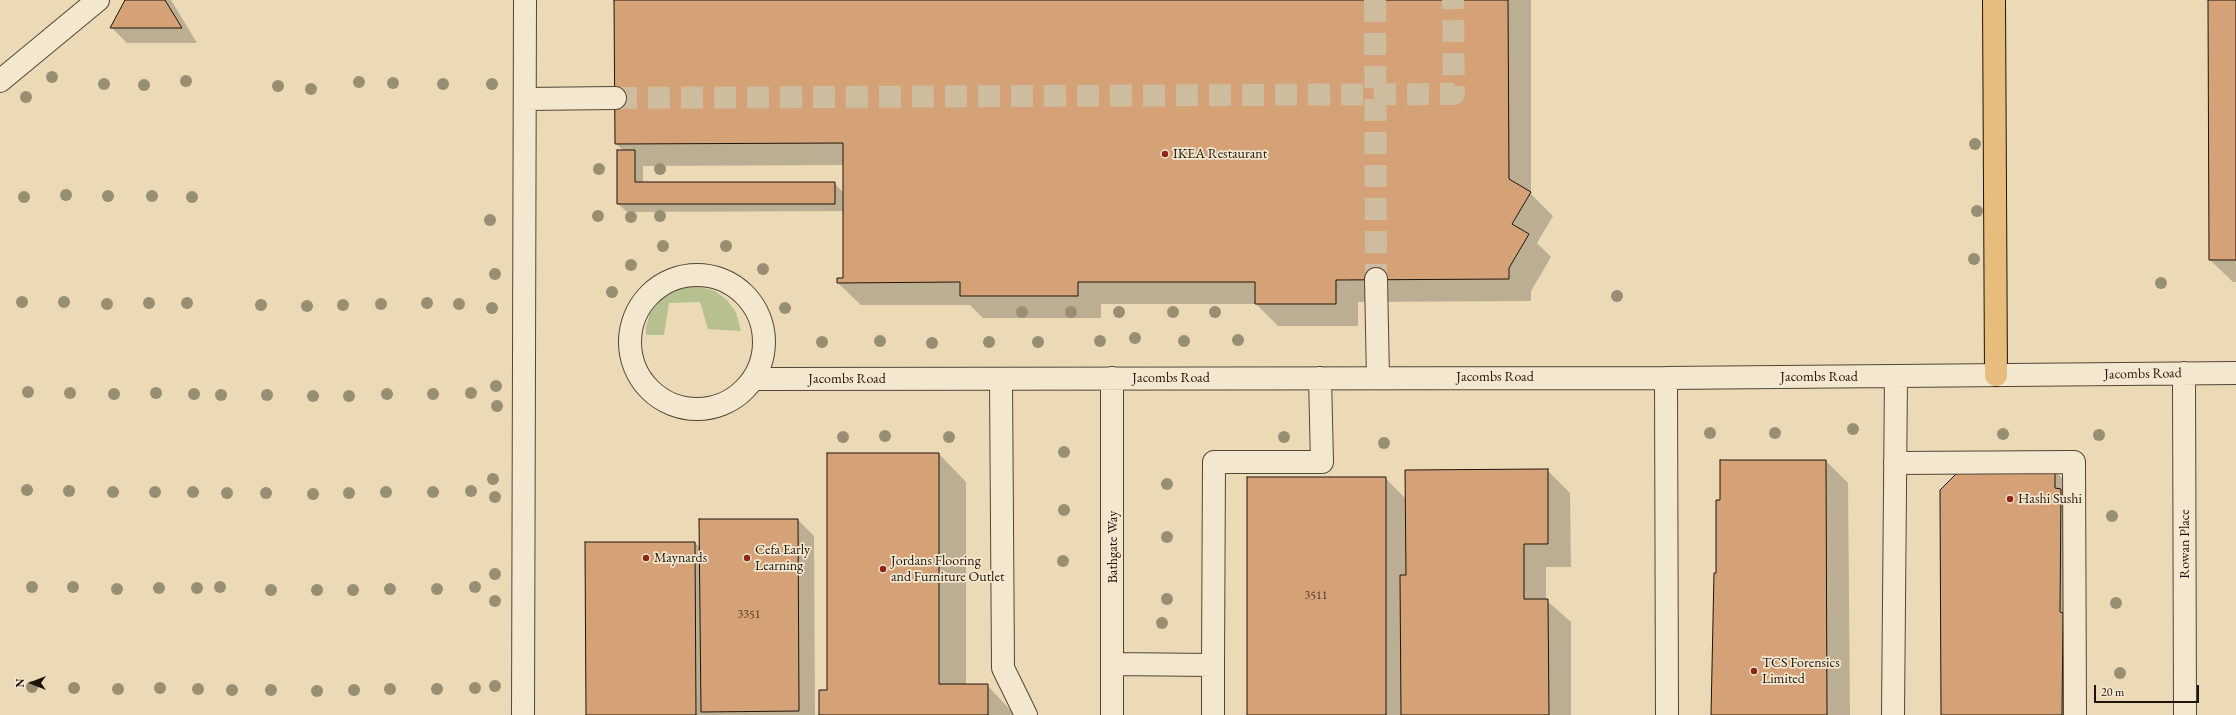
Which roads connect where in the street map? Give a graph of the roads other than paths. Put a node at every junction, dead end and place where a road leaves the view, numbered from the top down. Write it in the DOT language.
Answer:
graph roads {
  1 [pos="98,0"];
  2 [pos="525,0"];
  3 [pos="1994,0"];
  4 [pos="0,81"];
  5 [pos="614,98"];
  6 [pos="525,99"];
  7 [pos="1376,280"];
  8 [pos="2184,373"];
  9 [pos="2236,373"];
  10 [pos="1996,375"];
  11 [pos="1896,376"];
  12 [pos="1112,378"];
  13 [pos="1320,378"];
  14 [pos="1378,378"];
  15 [pos="1666,378"];
  16 [pos="753,379"];
  17 [pos="1001,379"];
  18 [pos="1895,463"];
  19 [pos="1112,664"];
  20 [pos="1213,664"];
  21 [pos="523,715"];
  22 [pos="1026,715"];
  23 [pos="1112,715"];
  24 [pos="1213,715"];
  25 [pos="1667,715"];
  26 [pos="1892,715"];
  27 [pos="2075,715"];
  28 [pos="2185,715"];
  1 -- 4 [label="street"];
  2 -- 6 [label="street"];
  3 -- 10 [label="highway"];
  5 -- 6 [label="street"];
  6 -- 21 [label="street"];
  7 -- 14 [label="street"];
  8 -- 9 [label="street, Jacombs Road"];
  8 -- 10 [label="street, Jacombs Road"];
  8 -- 28 [label="street, Rowan Place"];
  10 -- 11 [label="street, Jacombs Road"];
  11 -- 15 [label="street, Jacombs Road"];
  11 -- 18 [label="street"];
  12 -- 13 [label="street, Jacombs Road"];
  12 -- 17 [label="street, Jacombs Road"];
  12 -- 19 [label="street, Bathgate Way"];
  13 -- 14 [label="street, Jacombs Road"];
  13 -- 20 [label="street"];
  14 -- 15 [label="street, Jacombs Road"];
  15 -- 25 [label="street"];
  16 -- 16 [label="street"];
  16 -- 17 [label="street, Jacombs Road"];
  17 -- 22 [label="street"];
  18 -- 26 [label="street"];
  18 -- 27 [label="street"];
  19 -- 20 [label="street"];
  19 -- 23 [label="street, Bathgate Way"];
  20 -- 24 [label="street"];
}
